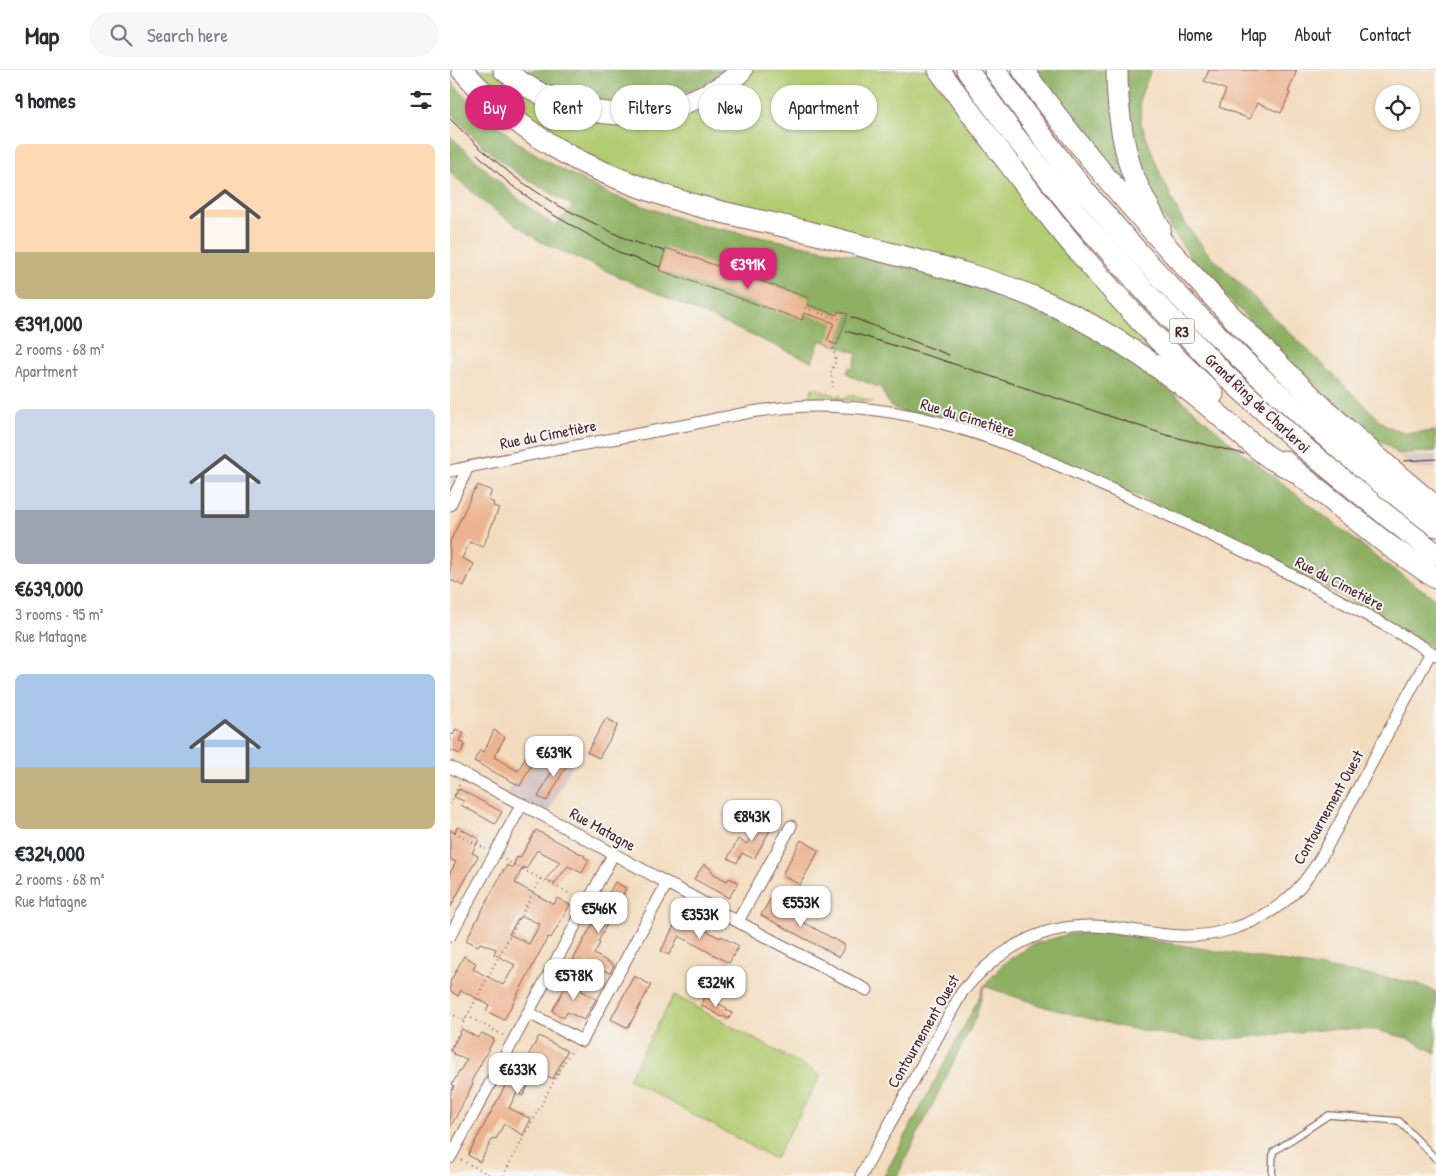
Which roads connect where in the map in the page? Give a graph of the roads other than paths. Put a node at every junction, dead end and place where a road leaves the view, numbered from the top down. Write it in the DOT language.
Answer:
graph roads {
  1 [pos="462,70"];
  2 [pos="504,70"];
  3 [pos="742,70"];
  4 [pos="939,70"];
  5 [pos="967,70"];
  6 [pos="995,70"];
  7 [pos="1023,70"];
  8 [pos="1117,70"];
  9 [pos="1178,259"];
  10 [pos="468,467"];
  11 [pos="450,471"];
  12 [pos="1294,471"];
  13 [pos="450,505"];
  14 [pos="1436,507"];
  15 [pos="1436,526"];
  16 [pos="1436,554"];
  17 [pos="1436,578"];
  18 [pos="1433,653"];
  19 [pos="450,767"];
  20 [pos="522,804"];
  21 [pos="791,826"];
  22 [pos="614,853"];
  23 [pos="667,883"];
  24 [pos="738,921"];
  25 [pos="450,936"];
  26 [pos="867,990"];
  27 [pos="529,1013"];
  28 [pos="451,1157"];
  29 [pos="1436,1159"];
  30 [pos="861,1176"];
  31 [pos="1272,1176"];
  1 -- 12 [label="highway"];
  2 -- 3 [label="highway"];
  4 -- 12 [label="highway"];
  5 -- 16 [label="highway, Grand Ring de Charleroi / R3"];
  6 -- 15 [label="highway, Grand Ring de Charleroi / R3"];
  7 -- 9 [label="highway"];
  8 -- 9 [label="highway"];
  9 -- 14 [label="highway"];
  10 -- 11 [label="street, Rue du Cimetière"];
  10 -- 13 [label="street"];
  10 -- 18 [label="street, Rue du Cimetière"];
  12 -- 17 [label="highway"];
  18 -- 30 [label="street, Contournement Ouest"];
  19 -- 20 [label="street, Rue Matagne"];
  20 -- 22 [label="street, Rue Matagne"];
  20 -- 25 [label="street"];
  21 -- 24 [label="street"];
  22 -- 23 [label="street, Rue Matagne"];
  22 -- 27 [label="street"];
  23 -- 24 [label="street, Rue Matagne"];
  23 -- 27 [label="street"];
  24 -- 26 [label="street, Rue Matagne"];
  27 -- 28 [label="street"];
  29 -- 31 [label="lane"];
}
